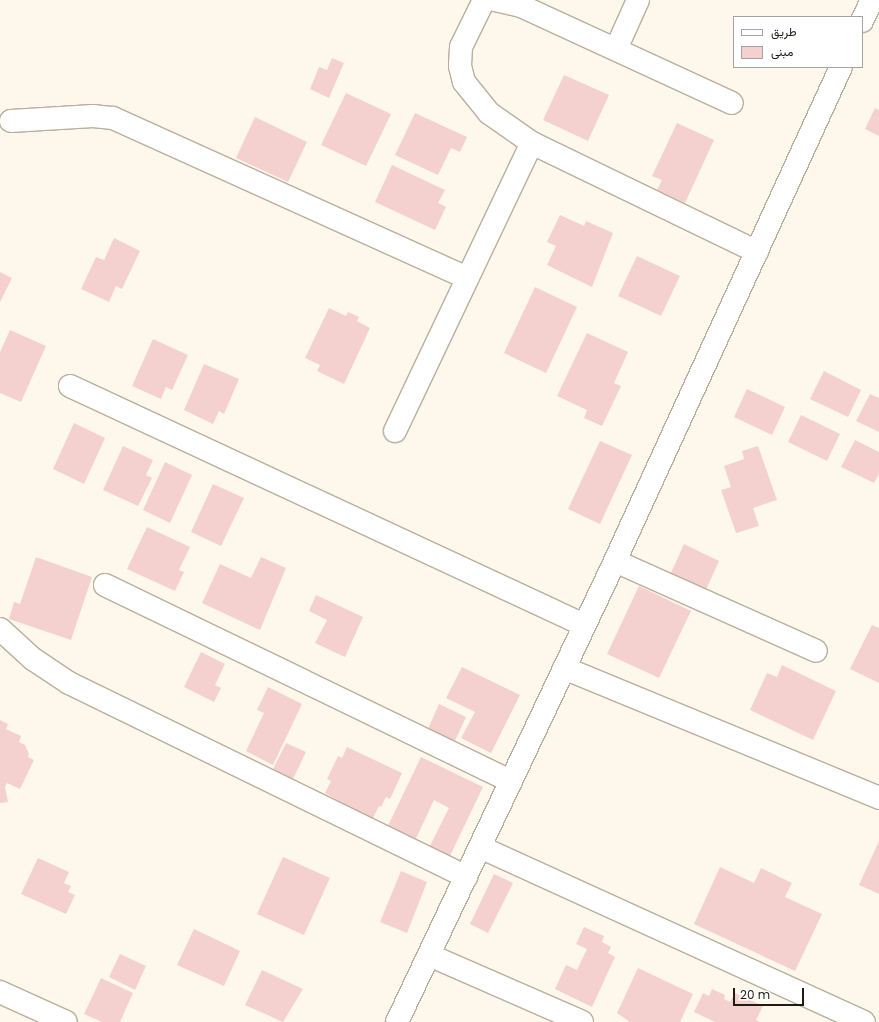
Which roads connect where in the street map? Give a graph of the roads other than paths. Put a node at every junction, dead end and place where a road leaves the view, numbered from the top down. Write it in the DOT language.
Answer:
graph roads {
  1 [pos="484,0"];
  2 [pos="495,0"];
  3 [pos="638,0"];
  4 [pos="872,0"];
  5 [pos="863,19"];
  6 [pos="616,49"];
  7 [pos="841,68"];
  8 [pos="732,103"];
  9 [pos="11,121"];
  10 [pos="532,143"];
  11 [pos="757,252"];
  12 [pos="467,278"];
  13 [pos="70,386"];
  14 [pos="395,431"];
  15 [pos="615,561"];
  16 [pos="105,585"];
  17 [pos="584,625"];
  18 [pos="0,629"];
  19 [pos="816,651"];
  20 [pos="564,668"];
  21 [pos="511,781"];
  22 [pos="879,798"];
  23 [pos="480,847"];
  24 [pos="466,877"];
  25 [pos="429,956"];
  26 [pos="0,992"];
  27 [pos="66,1022"];
  28 [pos="397,1022"];
  29 [pos="582,1022"];
  30 [pos="864,1022"];
  1 -- 10 [label="street"];
  2 -- 6 [label="street"];
  3 -- 6 [label="street"];
  4 -- 5 [label="street"];
  6 -- 8 [label="street"];
  7 -- 11 [label="street"];
  9 -- 12 [label="street"];
  10 -- 11 [label="street"];
  10 -- 12 [label="street"];
  11 -- 15 [label="street"];
  12 -- 14 [label="street"];
  13 -- 17 [label="street"];
  15 -- 17 [label="street"];
  15 -- 19 [label="street"];
  16 -- 21 [label="street"];
  17 -- 20 [label="street"];
  18 -- 24 [label="street"];
  20 -- 21 [label="street"];
  20 -- 22 [label="street"];
  21 -- 23 [label="street"];
  23 -- 24 [label="street"];
  23 -- 30 [label="street"];
  24 -- 25 [label="street"];
  25 -- 28 [label="street"];
  25 -- 29 [label="street"];
  26 -- 27 [label="street"];
}
